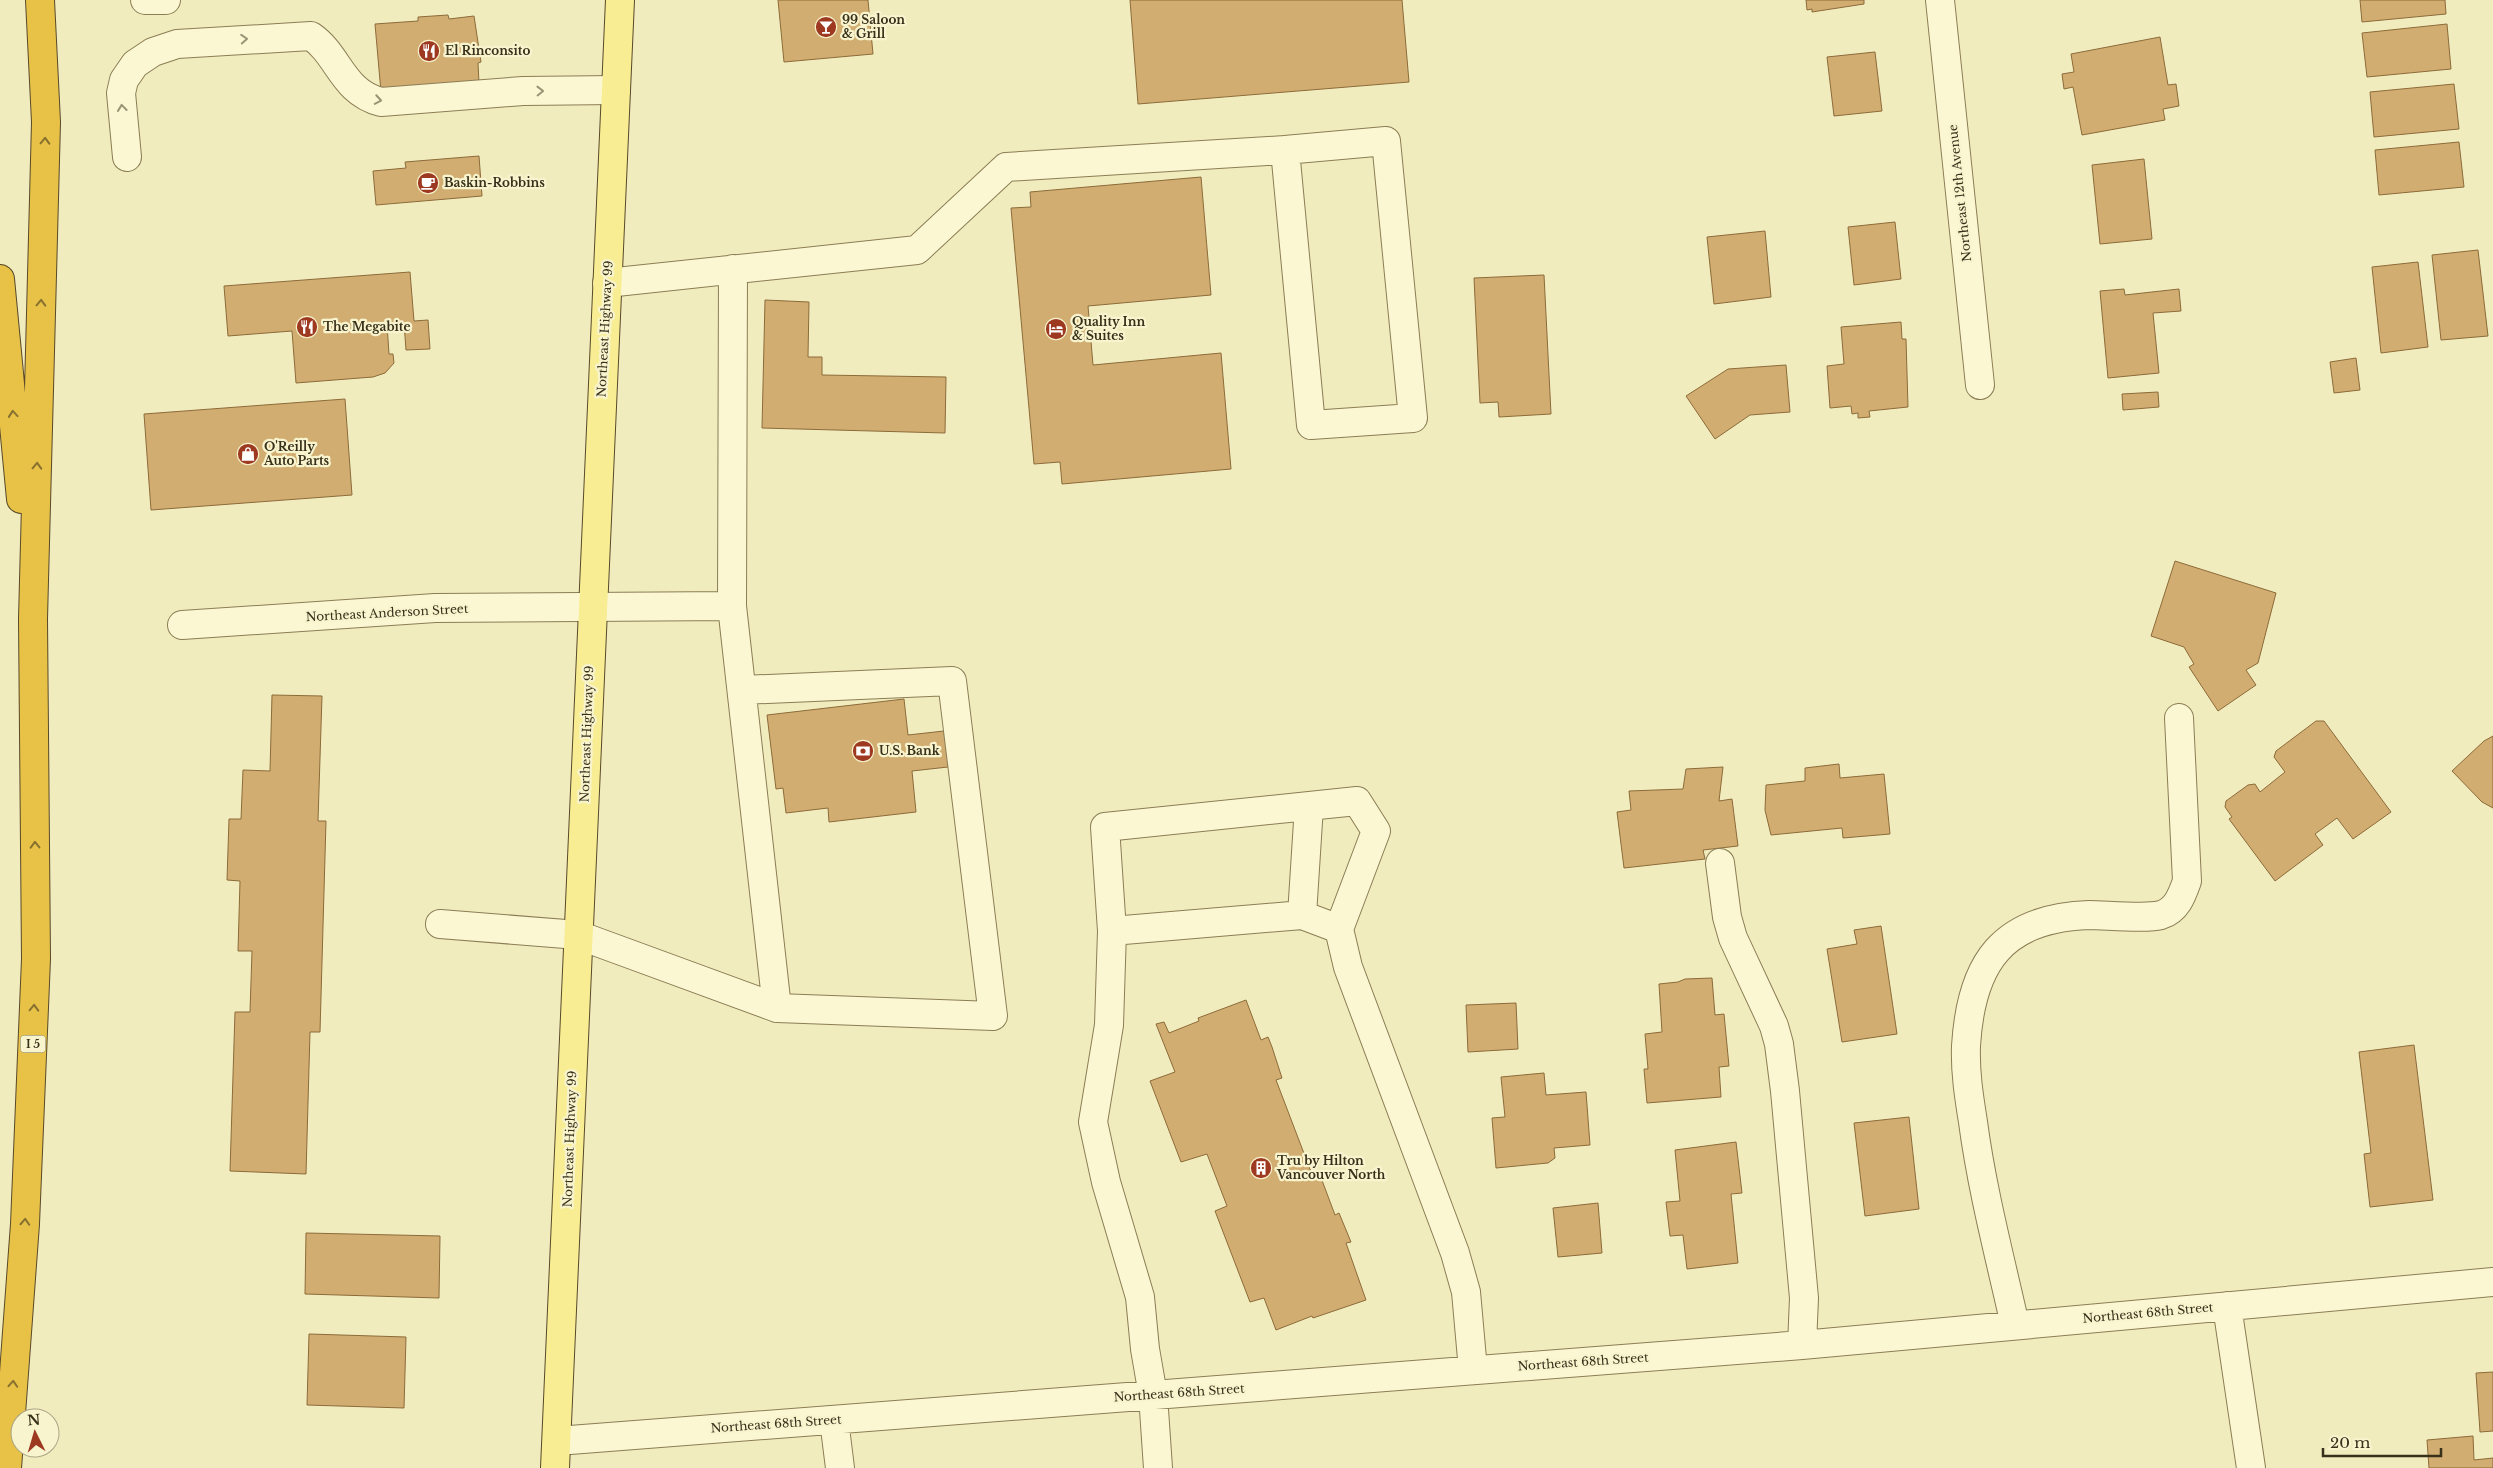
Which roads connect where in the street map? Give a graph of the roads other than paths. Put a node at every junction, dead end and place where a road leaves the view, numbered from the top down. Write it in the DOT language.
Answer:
graph roads {
  1 [pos="40,0"];
  2 [pos="145,0"];
  3 [pos="166,0"];
  4 [pos="620,0"];
  5 [pos="1940,0"];
  6 [pos="616,90"];
  7 [pos="1285,150"];
  8 [pos="128,157"];
  9 [pos="734,269"];
  10 [pos="0,279"];
  11 [pos="607,283"];
  12 [pos="1980,385"];
  13 [pos="732,606"];
  14 [pos="592,609"];
  15 [pos="33,620"];
  16 [pos="182,625"];
  17 [pos="742,690"];
  18 [pos="2180,718"];
  19 [pos="1309,806"];
  20 [pos="1720,862"];
  21 [pos="1302,915"];
  22 [pos="440,924"];
  23 [pos="1339,929"];
  24 [pos="1112,932"];
  25 [pos="578,935"];
  26 [pos="777,1008"];
  27 [pos="2493,1282"];
  28 [pos="2227,1306"];
  29 [pos="2015,1326"];
  30 [pos="1802,1345"];
  31 [pos="1473,1370"];
  32 [pos="1153,1395"];
  33 [pos="834,1420"];
  34 [pos="557,1440"];
  35 [pos="7,1468"];
  36 [pos="555,1468"];
  37 [pos="840,1468"];
  38 [pos="1158,1468"];
  39 [pos="2252,1468"];
  15 -- 1 [label="highway, one-way"];
  2 -- 3 [label="street"];
  4 -- 6 [label="main road, Northeast Highway 99"];
  5 -- 12 [label="street, Northeast 12th Avenue"];
  8 -- 6 [label="street, one-way"];
  6 -- 11 [label="main road, Northeast Highway 99"];
  7 -- 7 [label="street"];
  7 -- 9 [label="street"];
  9 -- 11 [label="street"];
  9 -- 13 [label="street"];
  15 -- 10 [label="highway, I 5, one-way"];
  11 -- 14 [label="main road, Northeast Highway 99"];
  13 -- 14 [label="street, Northeast Anderson Street"];
  13 -- 17 [label="street"];
  14 -- 16 [label="street, Northeast Anderson Street"];
  14 -- 25 [label="main road, Northeast Highway 99"];
  35 -- 15 [label="highway, I 5, one-way"];
  17 -- 26 [label="street"];
  17 -- 26 [label="street"];
  18 -- 29 [label="street"];
  19 -- 21 [label="street"];
  19 -- 23 [label="street"];
  19 -- 24 [label="street"];
  20 -- 30 [label="street"];
  21 -- 23 [label="street"];
  21 -- 24 [label="street"];
  22 -- 25 [label="street"];
  23 -- 31 [label="street"];
  24 -- 32 [label="street"];
  25 -- 26 [label="street"];
  25 -- 34 [label="main road, Northeast Highway 99"];
  27 -- 28 [label="street, Northeast 68th Street"];
  28 -- 29 [label="street, Northeast 68th Street"];
  28 -- 39 [label="street"];
  29 -- 30 [label="street, Northeast 68th Street"];
  30 -- 31 [label="street, Northeast 68th Street"];
  31 -- 32 [label="street, Northeast 68th Street"];
  32 -- 33 [label="street, Northeast 68th Street"];
  32 -- 38 [label="street"];
  33 -- 34 [label="street, Northeast 68th Street"];
  33 -- 37 [label="street"];
  34 -- 36 [label="main road, Northeast Highway 99"];
}
